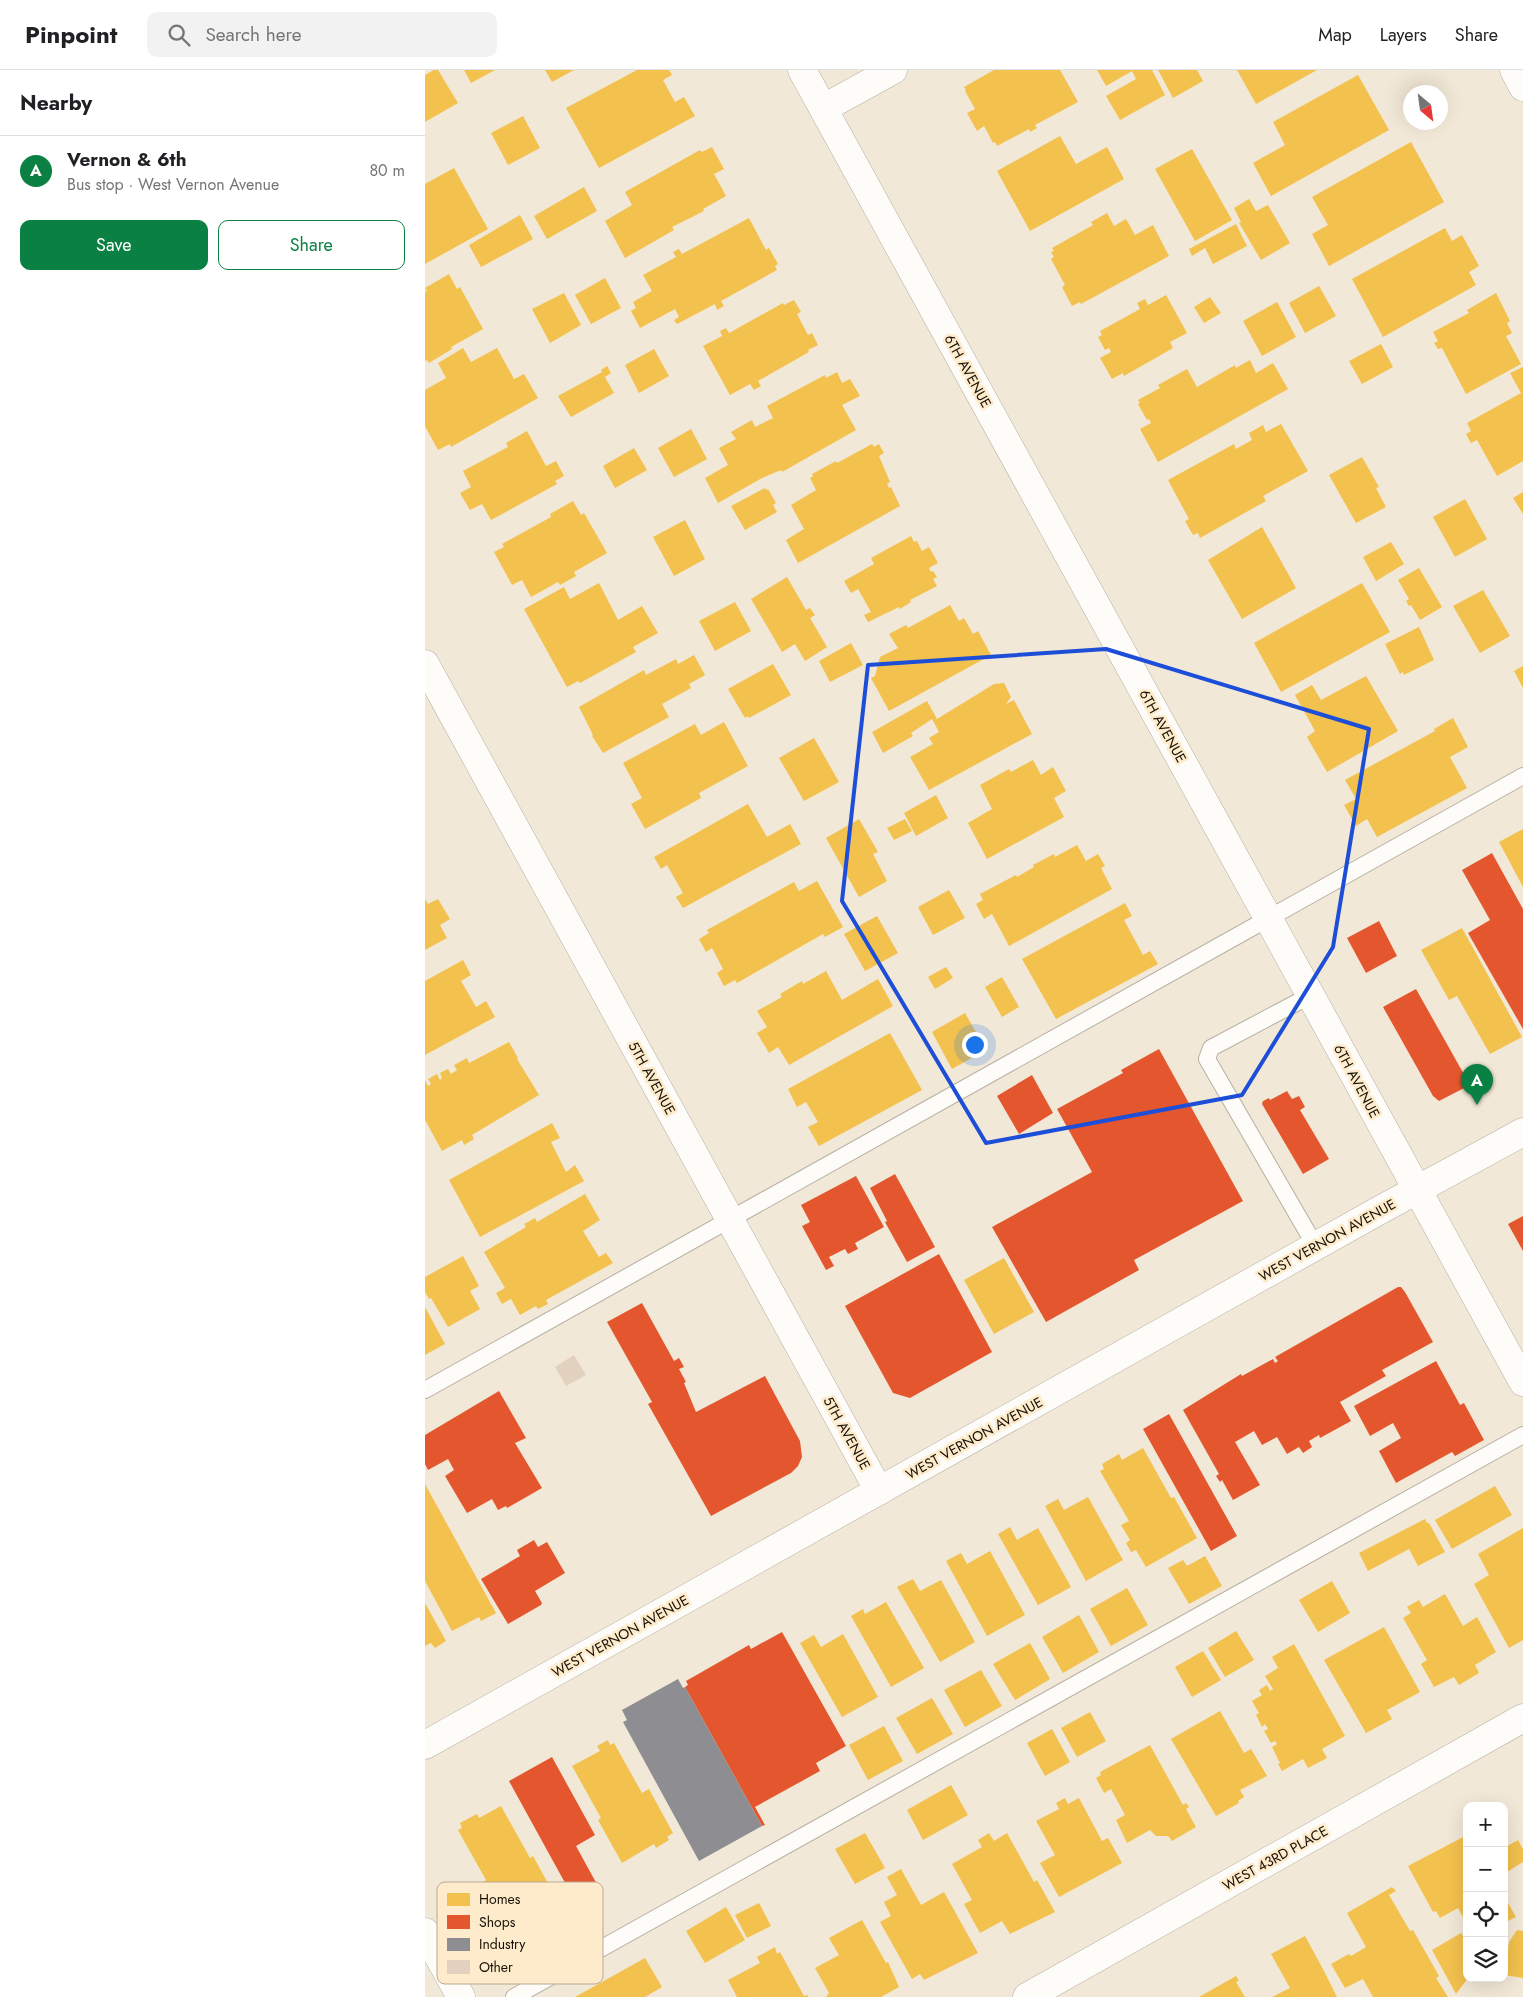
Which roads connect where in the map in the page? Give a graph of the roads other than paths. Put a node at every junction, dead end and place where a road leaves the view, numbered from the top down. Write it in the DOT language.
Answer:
graph roads {
  1 [pos="802,70"];
  2 [pos="893,70"];
  3 [pos="1514,70"];
  4 [pos="1523,87"];
  5 [pos="824,108"];
  6 [pos="425,664"];
  7 [pos="1523,776"];
  8 [pos="1269,918"];
  9 [pos="1311,995"];
  10 [pos="1523,1132"];
  11 [pos="1418,1190"];
  12 [pos="730,1219"];
  13 [pos="1316,1246"];
  14 [pos="1523,1382"];
  15 [pos="425,1390"];
  16 [pos="1523,1435"];
  17 [pos="879,1491"];
  18 [pos="1523,1718"];
  19 [pos="425,1745"];
  20 [pos="425,1932"];
  21 [pos="603,1947"];
  22 [pos="437,1954"];
  23 [pos="454,1984"];
  24 [pos="537,1984"];
  25 [pos="461,1997"];
  26 [pos="514,1997"];
  27 [pos="1027,1997"];
  1 -- 5 [label="street, 6TH AVENUE"];
  2 -- 5 [label="street"];
  3 -- 4 [label="street"];
  5 -- 8 [label="street, 6TH AVENUE"];
  6 -- 12 [label="street, 5TH AVENUE"];
  7 -- 8 [label="lane"];
  8 -- 9 [label="street, 6TH AVENUE"];
  8 -- 12 [label="lane"];
  9 -- 11 [label="street, 6TH AVENUE"];
  9 -- 13 [label="lane"];
  10 -- 11 [label="street, WEST VERNON AVENUE"];
  11 -- 13 [label="street, WEST VERNON AVENUE"];
  11 -- 14 [label="street, 6TH AVENUE"];
  12 -- 15 [label="lane"];
  12 -- 17 [label="street, 5TH AVENUE"];
  13 -- 17 [label="street, WEST VERNON AVENUE"];
  16 -- 21 [label="lane"];
  17 -- 19 [label="street, WEST VERNON AVENUE"];
  18 -- 27 [label="street, WEST 43RD PLACE"];
  20 -- 22 [label="street"];
  23 -- 25 [label="street"];
  24 -- 26 [label="lane"];
}
